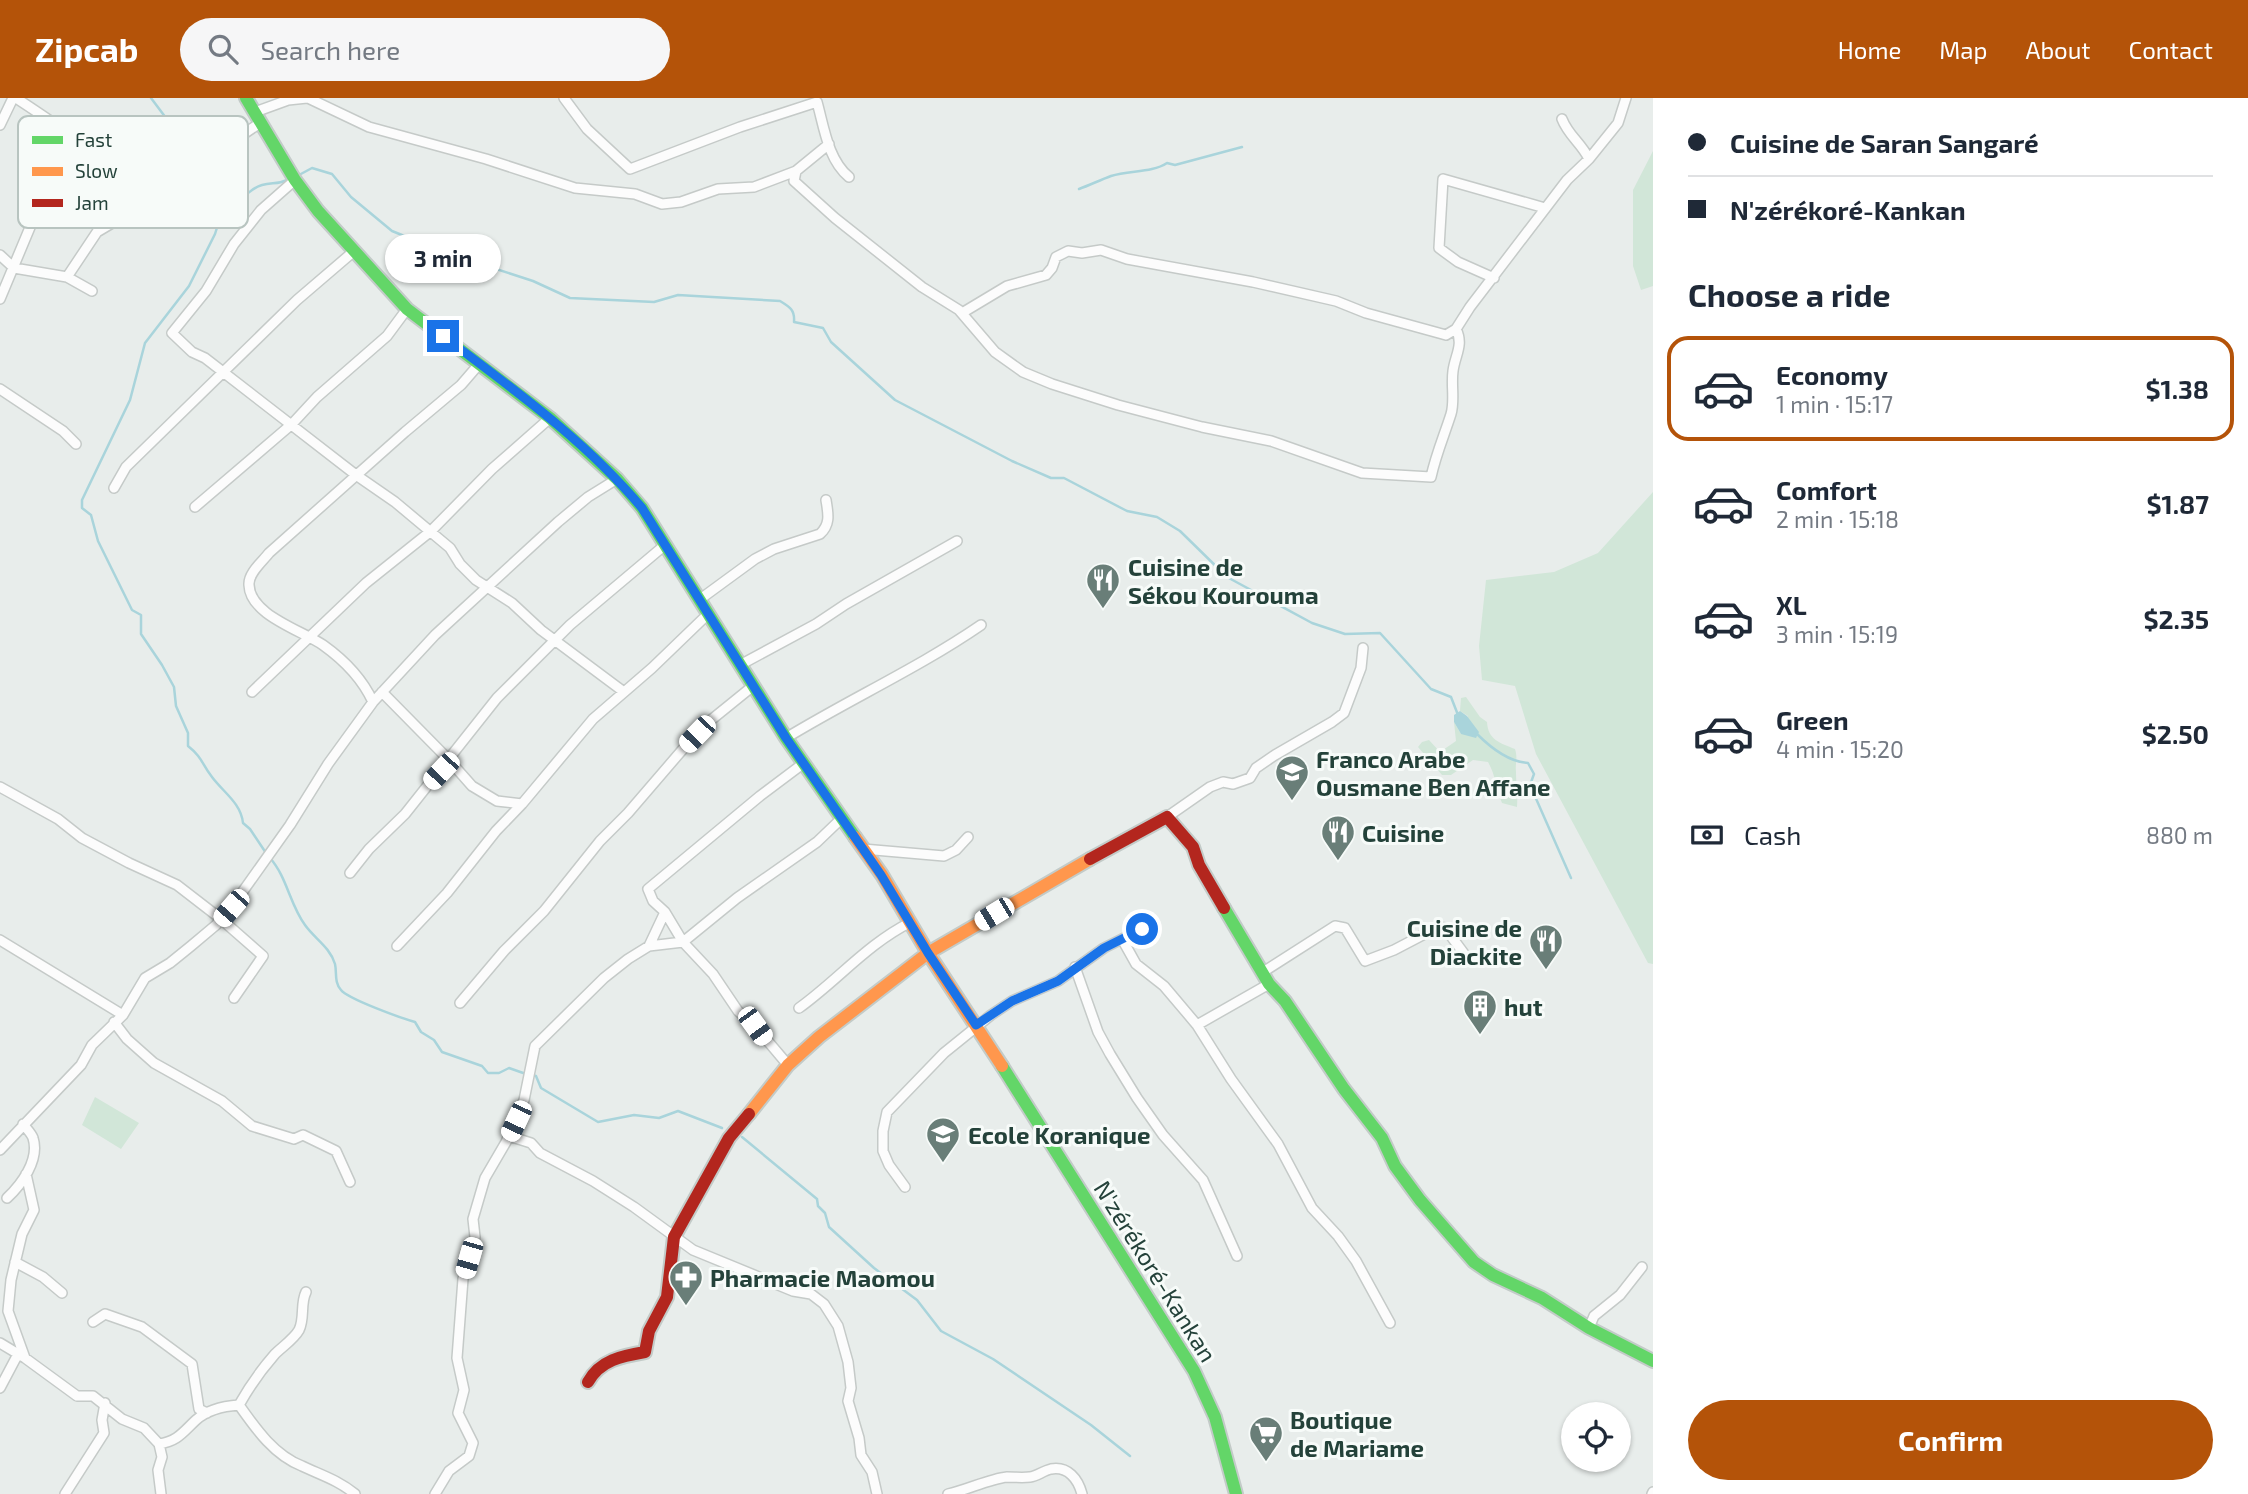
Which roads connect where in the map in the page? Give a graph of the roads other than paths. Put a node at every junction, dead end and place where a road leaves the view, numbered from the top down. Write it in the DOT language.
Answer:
graph roads {
  1 [pos="15,98"];
  2 [pos="246,98"];
  3 [pos="307,98"];
  4 [pos="564,98"];
  5 [pos="828,98"];
  6 [pos="1626,98"];
  7 [pos="816,100"];
  8 [pos="44,116"];
  9 [pos="258,118"];
  10 [pos="1562,119"];
  11 [pos="0,125"];
  12 [pos="248,126"];
  13 [pos="829,144"];
  14 [pos="1589,159"];
  15 [pos="796,171"];
  16 [pos="849,177"];
  17 [pos="295,180"];
  18 [pos="1545,208"];
  19 [pos="248,226"];
  20 [pos="30,228"];
  21 [pos="104,228"];
  22 [pos="247,228"];
  23 [pos="353,252"];
  24 [pos="0,255"];
  25 [pos="14,268"];
  26 [pos="67,277"];
  27 [pos="1493,278"];
  28 [pos="92,291"];
  29 [pos="0,299"];
  30 [pos="407,309"];
  31 [pos="962,313"];
  32 [pos="1456,329"];
  33 [pos="480,363"];
  34 [pos="223,374"];
  35 [pos="0,388"];
  36 [pos="550,418"];
  37 [pos="292,424"];
  38 [pos="76,444"];
  39 [pos="356,475"];
  40 [pos="617,479"];
  41 [pos="114,488"];
  42 [pos="825,500"];
  43 [pos="195,507"];
  44 [pos="431,531"];
  45 [pos="957,541"];
  46 [pos="664,545"];
  47 [pos="487,588"];
  48 [pos="699,600"];
  49 [pos="708,614"];
  50 [pos="981,625"];
  51 [pos="310,636"];
  52 [pos="555,641"];
  53 [pos="1363,648"];
  54 [pos="740,665"];
  55 [pos="753,686"];
  56 [pos="253,692"];
  57 [pos="382,692"];
  58 [pos="624,692"];
  59 [pos="373,702"];
  60 [pos="786,738"];
  61 [pos="449,760"];
  62 [pos="804,763"];
  63 [pos="0,787"];
  64 [pos="522,804"];
  65 [pos="1167,817"];
  66 [pos="842,818"];
  67 [pos="968,837"];
  68 [pos="863,849"];
  69 [pos="350,873"];
  70 [pos="665,912"];
  71 [pos="221,919"];
  72 [pos="911,922"];
  73 [pos="1142,929"];
  74 [pos="1122,939"];
  75 [pos="0,940"];
  76 [pos="682,942"];
  77 [pos="397,946"];
  78 [pos="649,946"];
  79 [pos="928,953"];
  80 [pos="1468,959"];
  81 [pos="1075,967"];
  82 [pos="1266,978"];
  83 [pos="234,998"];
  84 [pos="460,1003"];
  85 [pos="799,1008"];
  86 [pos="122,1015"];
  87 [pos="114,1022"];
  88 [pos="1197,1024"];
  89 [pos="976,1025"];
  90 [pos="788,1065"];
  91 [pos="23,1124"];
  92 [pos="509,1136"];
  93 [pos="0,1150"];
  94 [pos="26,1174"];
  95 [pos="350,1182"];
  96 [pos="905,1187"];
  97 [pos="7,1198"];
  98 [pos="674,1237"];
  99 [pos="1237,1256"];
  100 [pos="15,1262"];
  101 [pos="1642,1267"];
  102 [pos="306,1292"];
  103 [pos="62,1293"];
  104 [pos="93,1322"];
  105 [pos="1390,1323"];
  106 [pos="1589,1328"];
  107 [pos="0,1343"];
  108 [pos="22,1356"];
  109 [pos="1653,1362"];
  110 [pos="588,1382"];
  111 [pos="0,1388"];
  112 [pos="104,1403"];
  113 [pos="239,1405"];
  114 [pos="207,1413"];
  115 [pos="159,1444"];
  116 [pos="65,1494"];
  117 [pos="161,1494"];
  118 [pos="355,1494"];
  119 [pos="435,1494"];
  120 [pos="877,1494"];
  121 [pos="948,1494"];
  122 [pos="1082,1494"];
  123 [pos="1236,1494"];
  1 -- 8 [label="street"];
  1 -- 11 [label="street"];
  2 -- 9 [label="main road, N'zérékoré-Kankan"];
  3 -- 9 [label="street"];
  3 -- 15 [label="street"];
  4 -- 7 [label="street"];
  5 -- 7 [label="street"];
  6 -- 14 [label="street"];
  7 -- 13 [label="street"];
  9 -- 12 [label="street"];
  9 -- 17 [label="main road, N'zérékoré-Kankan"];
  10 -- 14 [label="street"];
  13 -- 15 [label="street"];
  13 -- 16 [label="street"];
  14 -- 18 [label="street"];
  15 -- 31 [label="street"];
  17 -- 19 [label="street"];
  17 -- 23 [label="main road, N'zérékoré-Kankan"];
  18 -- 27 [label="street"];
  18 -- 27 [label="street"];
  20 -- 25 [label="street"];
  21 -- 26 [label="street"];
  22 -- 34 [label="street"];
  23 -- 30 [label="main road, N'zérékoré-Kankan"];
  23 -- 34 [label="street"];
  24 -- 25 [label="street"];
  25 -- 26 [label="street"];
  25 -- 29 [label="street"];
  26 -- 28 [label="street"];
  27 -- 32 [label="street"];
  30 -- 33 [label="main road, N'zérékoré-Kankan"];
  30 -- 37 [label="street"];
  31 -- 32 [label="street"];
  31 -- 32 [label="street"];
  33 -- 36 [label="main road, N'zérékoré-Kankan"];
  33 -- 39 [label="street"];
  34 -- 37 [label="street"];
  34 -- 41 [label="street"];
  35 -- 38 [label="street"];
  36 -- 40 [label="main road, N'zérékoré-Kankan"];
  36 -- 44 [label="street"];
  37 -- 39 [label="street"];
  37 -- 43 [label="street"];
  39 -- 44 [label="street"];
  39 -- 51 [label="street"];
  40 -- 46 [label="main road, N'zérékoré-Kankan"];
  40 -- 47 [label="street"];
  42 -- 48 [label="street"];
  44 -- 47 [label="street"];
  44 -- 51 [label="street"];
  45 -- 54 [label="street"];
  46 -- 48 [label="main road, N'zérékoré-Kankan"];
  46 -- 52 [label="street"];
  47 -- 52 [label="street"];
  47 -- 57 [label="street"];
  48 -- 49 [label="main road, N'zérékoré-Kankan"];
  49 -- 54 [label="main road, N'zérékoré-Kankan"];
  49 -- 58 [label="street"];
  50 -- 60 [label="street"];
  51 -- 56 [label="street"];
  51 -- 59 [label="street"];
  52 -- 58 [label="street"];
  52 -- 61 [label="street"];
  53 -- 65 [label="street"];
  54 -- 55 [label="main road, N'zérékoré-Kankan"];
  55 -- 60 [label="main road, N'zérékoré-Kankan"];
  55 -- 84 [label="street"];
  57 -- 59 [label="street"];
  57 -- 61 [label="street"];
  58 -- 64 [label="street"];
  59 -- 71 [label="street"];
  60 -- 62 [label="main road, N'zérékoré-Kankan"];
  61 -- 64 [label="street"];
  61 -- 69 [label="street"];
  62 -- 66 [label="main road, N'zérékoré-Kankan"];
  62 -- 70 [label="street"];
  63 -- 71 [label="street"];
  64 -- 77 [label="street"];
  65 -- 79 [label="main road"];
  65 -- 82 [label="main road"];
  66 -- 68 [label="main road, N'zérékoré-Kankan"];
  66 -- 76 [label="street"];
  67 -- 68 [label="street"];
  68 -- 72 [label="main road, N'zérékoré-Kankan"];
  70 -- 76 [label="street"];
  70 -- 78 [label="street"];
  71 -- 83 [label="street"];
  71 -- 86 [label="street"];
  72 -- 79 [label="main road, N'zérékoré-Kankan"];
  72 -- 85 [label="street"];
  73 -- 74 [label="street"];
  74 -- 81 [label="street"];
  74 -- 88 [label="street"];
  75 -- 86 [label="street"];
  76 -- 78 [label="street"];
  76 -- 90 [label="street"];
  78 -- 92 [label="street"];
  79 -- 89 [label="main road, N'zérékoré-Kankan"];
  79 -- 90 [label="main road"];
  80 -- 82 [label="street"];
  81 -- 89 [label="street"];
  81 -- 99 [label="street"];
  82 -- 88 [label="street"];
  82 -- 106 [label="main road"];
  86 -- 87 [label="street"];
  87 -- 91 [label="street"];
  87 -- 95 [label="street"];
  88 -- 105 [label="street"];
  89 -- 96 [label="street"];
  89 -- 123 [label="main road, N'zérékoré-Kankan"];
  90 -- 98 [label="main road"];
  91 -- 93 [label="street"];
  91 -- 94 [label="street"];
  92 -- 98 [label="street"];
  92 -- 119 [label="street"];
  94 -- 97 [label="street"];
  94 -- 100 [label="street"];
  98 -- 110 [label="main road"];
  98 -- 120 [label="street"];
  100 -- 103 [label="street"];
  100 -- 108 [label="street"];
  101 -- 106 [label="street"];
  102 -- 113 [label="street"];
  104 -- 114 [label="street"];
  106 -- 109 [label="main road"];
  107 -- 108 [label="street"];
  108 -- 111 [label="street"];
  108 -- 112 [label="street"];
  112 -- 115 [label="street"];
  112 -- 116 [label="street"];
  113 -- 114 [label="street"];
  113 -- 118 [label="street"];
  114 -- 115 [label="street"];
  115 -- 117 [label="street"];
  121 -- 122 [label="street"];
}
